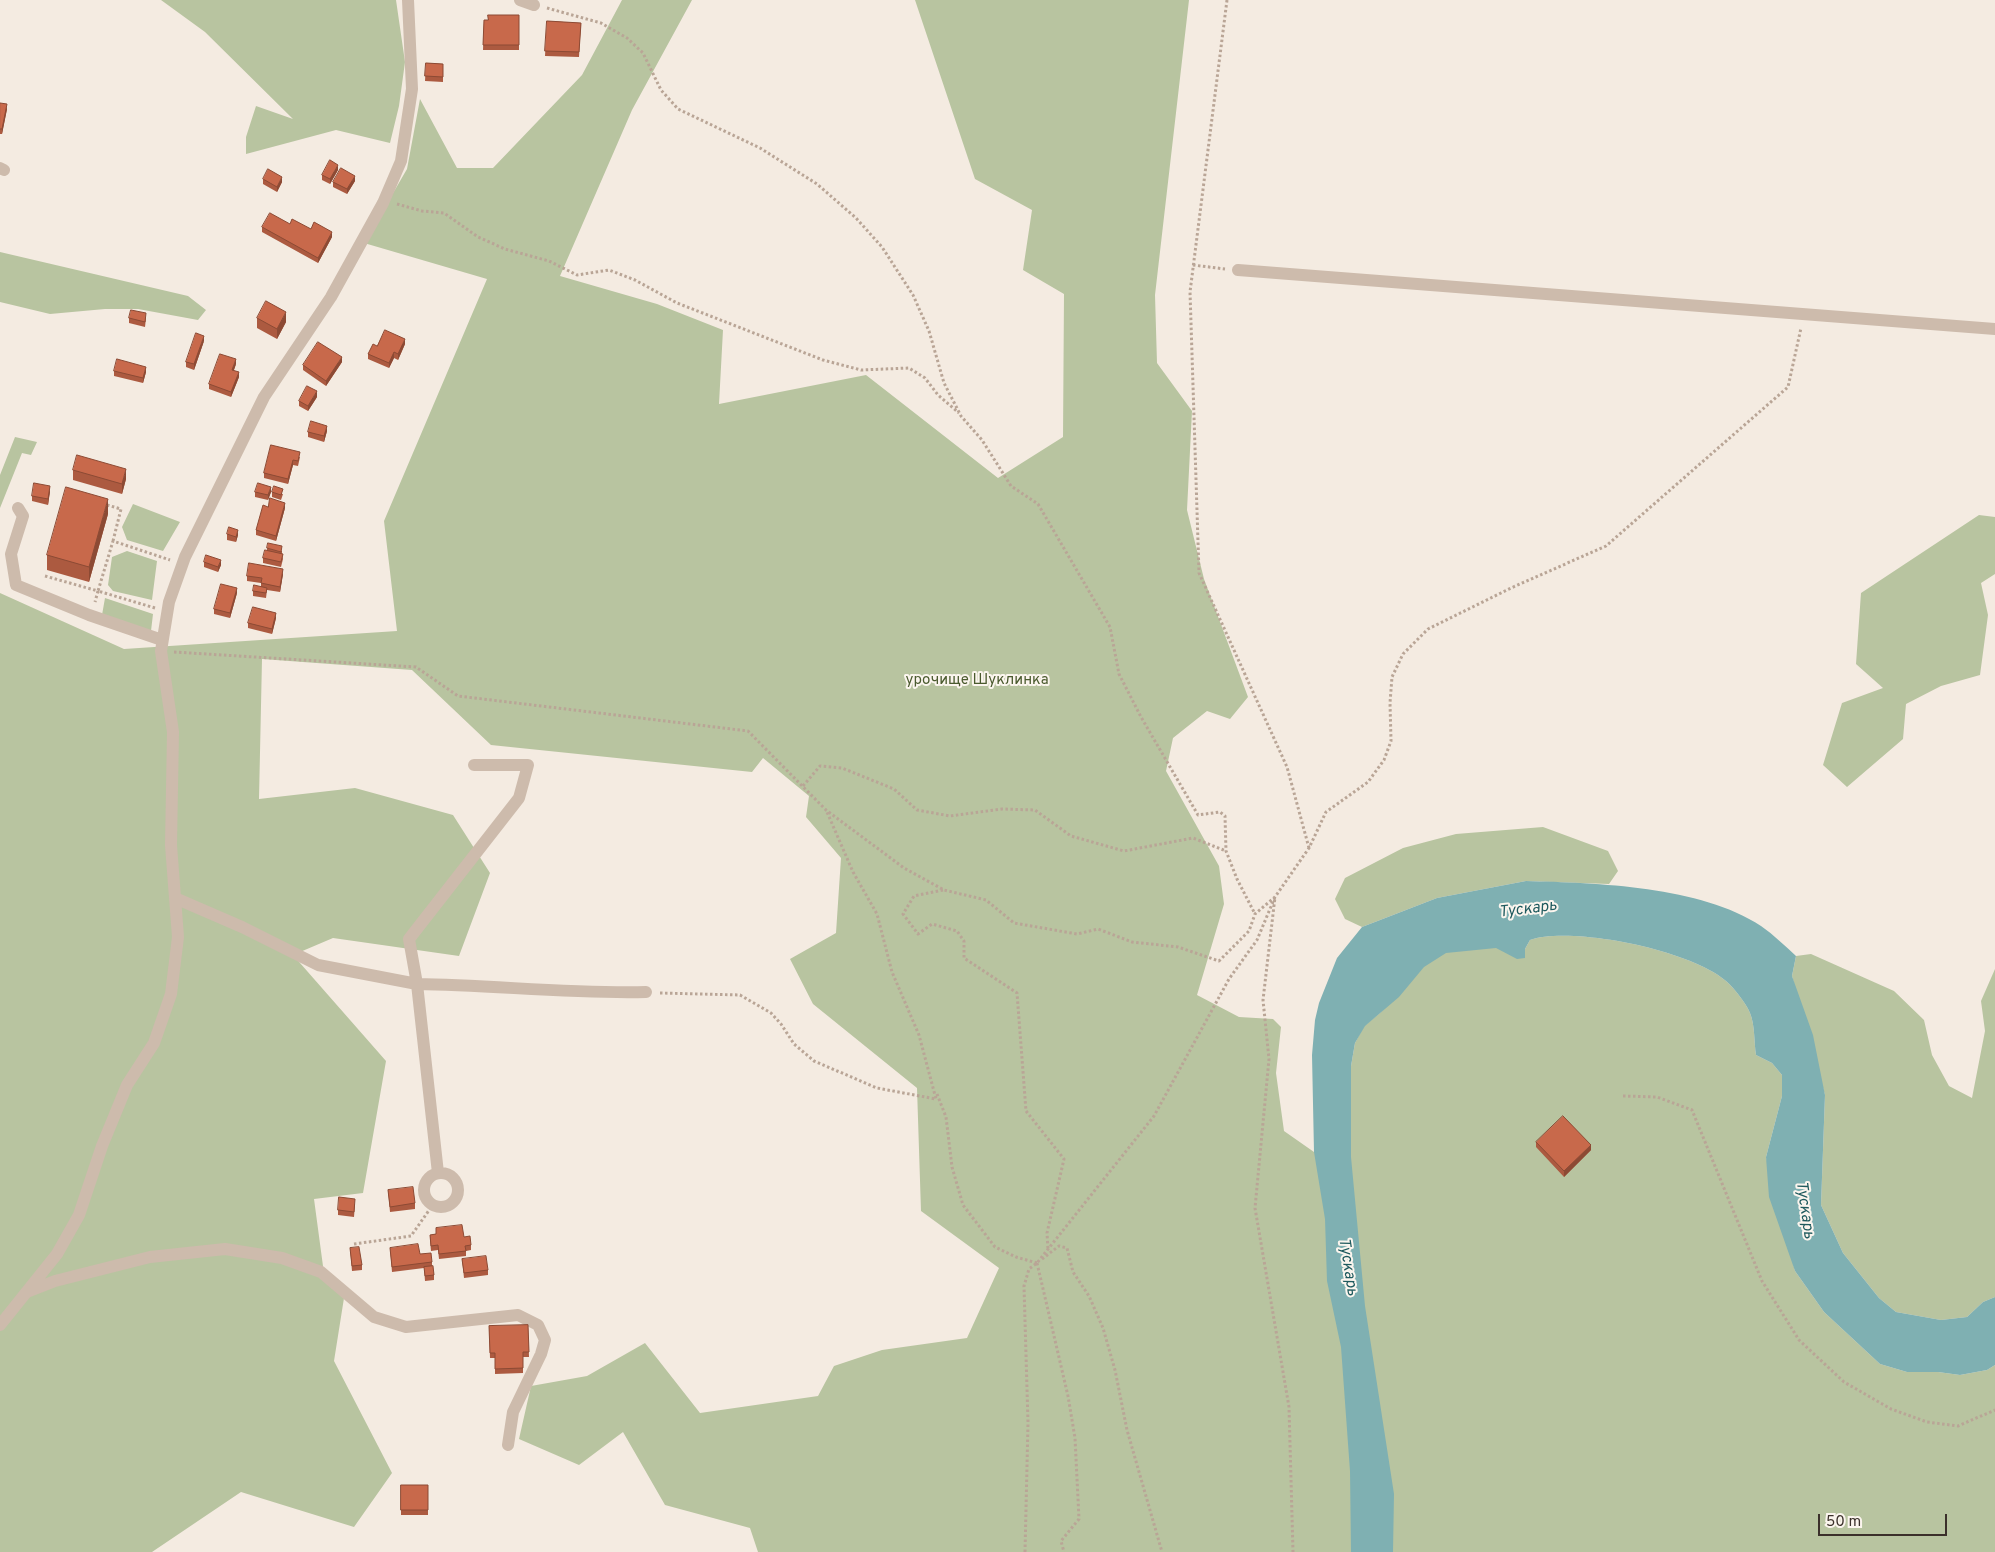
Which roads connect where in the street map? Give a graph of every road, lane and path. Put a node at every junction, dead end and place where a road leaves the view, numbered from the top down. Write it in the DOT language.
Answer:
graph roads {
  1 [pos="408,0"];
  2 [pos="520,0"];
  3 [pos="1227,0"];
  4 [pos="534,5"];
  5 [pos="383,203"];
  6 [pos="1193,266"];
  7 [pos="1238,270"];
  8 [pos="1804,314"];
  9 [pos="1995,329"];
  10 [pos="961,416"];
  11 [pos="102,504"];
  12 [pos="18,508"];
  13 [pos="113,541"];
  14 [pos="182,564"];
  15 [pos="45,576"];
  16 [pos="98,591"];
  17 [pos="168,612"];
  18 [pos="92,616"];
  19 [pos="162,646"];
  20 [pos="474,765"];
  21 [pos="803,786"];
  22 [pos="826,810"];
  23 [pos="1310,848"];
  24 [pos="1226,851"];
  25 [pos="944,890"];
  26 [pos="175,898"];
  27 [pos="1275,898"];
  28 [pos="1255,914"];
  29 [pos="417,984"];
  30 [pos="646,992"];
  31 [pos="933,1086"];
  32 [pos="1623,1096"];
  33 [pos="438,1173"];
  34 [pos="432,1206"];
  35 [pos="354,1244"];
  36 [pos="1048,1249"];
  37 [pos="1037,1263"];
  38 [pos="27,1292"];
  39 [pos="0,1326"];
  40 [pos="1995,1410"];
  41 [pos="508,1445"];
  42 [pos="1024,1552"];
  43 [pos="1064,1552"];
  44 [pos="1162,1552"];
  45 [pos="1293,1552"];
  1 -- 5 [label="street"];
  2 -- 4 [label="street"];
  3 -- 6 [label="path"];
  4 -- 10 [label="path"];
  5 -- 10 [label="path"];
  5 -- 14 [label="street"];
  6 -- 7 [label="path"];
  6 -- 23 [label="path"];
  7 -- 8 [label="street"];
  8 -- 9 [label="street"];
  8 -- 23 [label="path"];
  10 -- 24 [label="path"];
  11 -- 13 [label="path"];
  12 -- 18 [label="street"];
  13 -- 14 [label="path"];
  13 -- 16 [label="path"];
  14 -- 17 [label="street"];
  15 -- 16 [label="path"];
  16 -- 17 [label="path"];
  16 -- 18 [label="path"];
  17 -- 19 [label="street"];
  18 -- 19 [label="street"];
  19 -- 21 [label="path"];
  19 -- 26 [label="street"];
  20 -- 29 [label="street"];
  21 -- 22 [label="path"];
  21 -- 24 [label="path"];
  22 -- 25 [label="path"];
  22 -- 31 [label="path"];
  23 -- 27 [label="path"];
  24 -- 28 [label="path"];
  25 -- 28 [label="path"];
  25 -- 36 [label="path"];
  26 -- 29 [label="street"];
  26 -- 38 [label="street"];
  27 -- 28 [label="path"];
  27 -- 36 [label="path"];
  27 -- 45 [label="path"];
  29 -- 30 [label="street"];
  29 -- 33 [label="street"];
  30 -- 31 [label="path"];
  31 -- 37 [label="path"];
  32 -- 40 [label="path"];
  33 -- 34 [label="street"];
  33 -- 34 [label="street"];
  34 -- 35 [label="path"];
  36 -- 37 [label="path"];
  37 -- 42 [label="path"];
  37 -- 43 [label="path"];
  37 -- 44 [label="path"];
  38 -- 39 [label="street"];
  38 -- 41 [label="street"];
}
